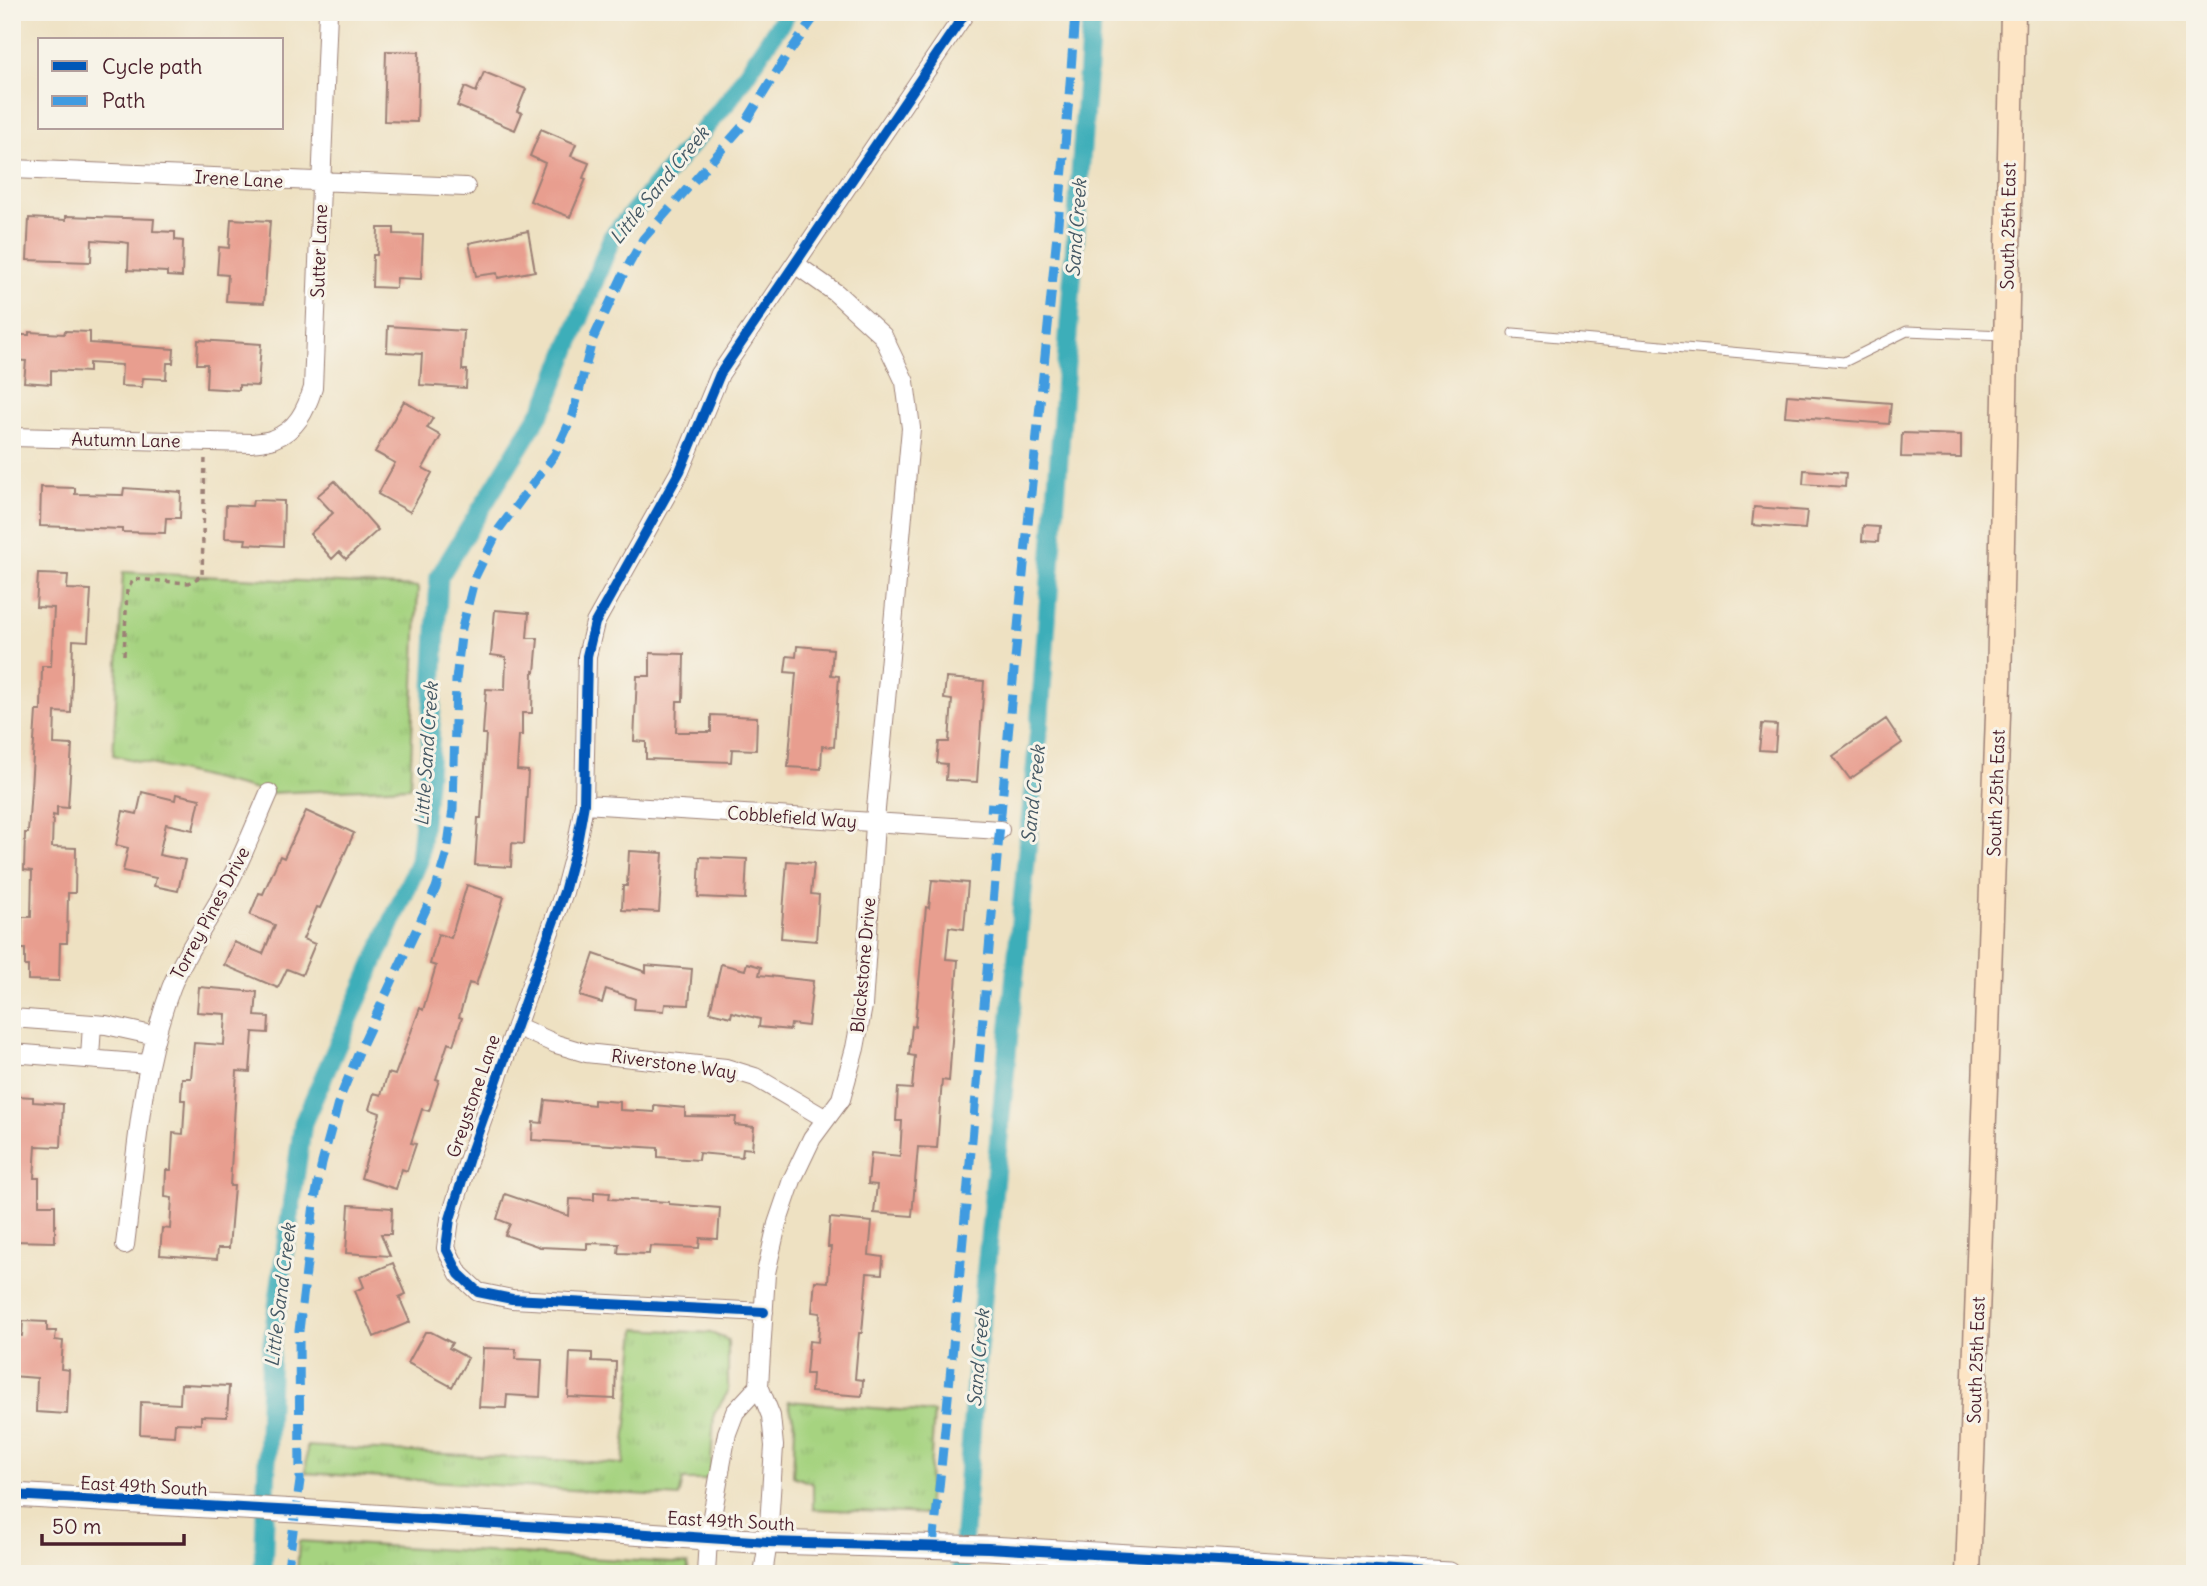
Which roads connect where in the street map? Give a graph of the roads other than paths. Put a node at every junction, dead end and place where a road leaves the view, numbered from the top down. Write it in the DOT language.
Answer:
graph roads {
  1 [pos="328,12"];
  2 [pos="966,12"];
  3 [pos="2012,12"];
  4 [pos="12,169"];
  5 [pos="322,182"];
  6 [pos="466,187"];
  7 [pos="796,264"];
  8 [pos="1513,333"];
  9 [pos="2006,335"];
  10 [pos="12,437"];
  11 [pos="241,443"];
  12 [pos="269,793"];
  13 [pos="584,804"];
  14 [pos="875,822"];
  15 [pos="1000,830"];
  16 [pos="12,1018"];
  17 [pos="92,1024"];
  18 [pos="516,1026"];
  19 [pos="156,1036"];
  20 [pos="12,1053"];
  21 [pos="90,1058"];
  22 [pos="149,1064"];
  23 [pos="826,1119"];
  24 [pos="125,1245"];
  25 [pos="764,1312"];
  26 [pos="759,1386"];
  27 [pos="12,1495"];
  28 [pos="708,1538"];
  29 [pos="768,1542"];
  30 [pos="706,1574"];
  31 [pos="762,1574"];
  32 [pos="1449,1574"];
  33 [pos="1968,1574"];
  1 -- 5 [label="street, Sutter Lane"];
  2 -- 7 [label="street, Greystone Lane"];
  3 -- 9 [label="main road, South 25th East"];
  4 -- 5 [label="street, Irene Lane"];
  5 -- 6 [label="street, Irene Lane"];
  5 -- 11 [label="street, Sutter Lane"];
  7 -- 13 [label="street, Greystone Lane"];
  7 -- 14 [label="street, Blackstone Drive"];
  8 -- 9 [label="lane"];
  9 -- 33 [label="main road, South 25th East"];
  10 -- 11 [label="street, Autumn Lane"];
  12 -- 19 [label="street, Torrey Pines Drive"];
  13 -- 14 [label="street, Cobblefield Way"];
  13 -- 18 [label="street, Greystone Lane"];
  14 -- 15 [label="street, Cobblefield Way"];
  14 -- 23 [label="street, Blackstone Drive"];
  16 -- 17 [label="street"];
  17 -- 19 [label="street"];
  17 -- 21 [label="street"];
  18 -- 23 [label="street, Riverstone Way"];
  18 -- 25 [label="street, Greystone Lane"];
  19 -- 22 [label="street, Torrey Pines Drive"];
  20 -- 21 [label="street"];
  21 -- 22 [label="street"];
  22 -- 24 [label="street, Torrey Pines Drive"];
  23 -- 25 [label="street, Blackstone Drive"];
  25 -- 26 [label="street, Blackstone Drive"];
  26 -- 28 [label="street"];
  26 -- 29 [label="street, Blackstone Drive"];
  27 -- 28 [label="street, East 49th South"];
  28 -- 29 [label="street, East 49th South"];
  28 -- 30 [label="street"];
  29 -- 31 [label="street, Blackstone Drive"];
  29 -- 32 [label="street, East 49th South"];
}
